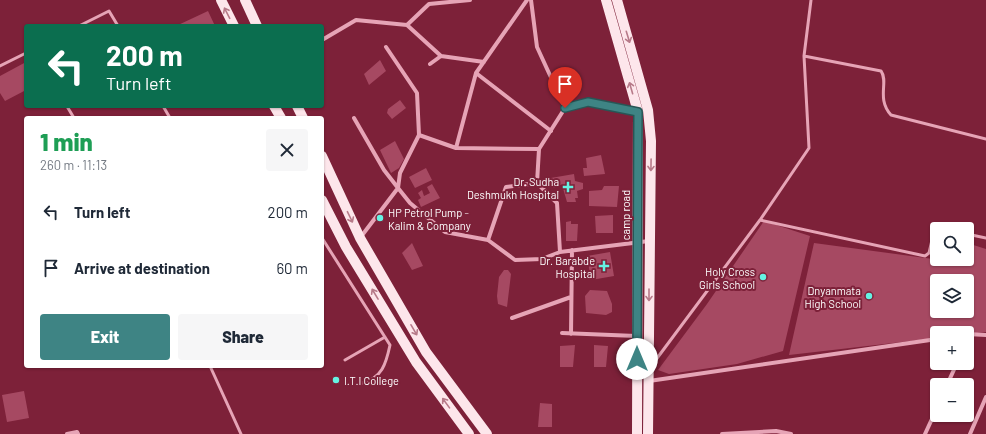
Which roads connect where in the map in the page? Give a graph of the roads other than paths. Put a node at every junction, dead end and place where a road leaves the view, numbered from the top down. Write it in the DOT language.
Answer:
graph roads {
  1 [pos="221,0"];
  2 [pos="245,0"];
  3 [pos="470,0"];
  4 [pos="527,0"];
  5 [pos="531,0"];
  6 [pos="606,0"];
  7 [pos="617,0"];
  8 [pos="811,0"];
  9 [pos="83,24"];
  10 [pos="117,24"];
  11 [pos="233,24"];
  12 [pos="256,24"];
  13 [pos="408,25"];
  14 [pos="324,39"];
  15 [pos="386,47"];
  16 [pos="24,54"];
  17 [pos="441,56"];
  18 [pos="804,56"];
  19 [pos="484,62"];
  20 [pos="430,64"];
  21 [pos="0,66"];
  22 [pos="476,73"];
  23 [pos="68,108"];
  24 [pos="565,108"];
  25 [pos="638,112"];
  26 [pos="73,116"];
  27 [pos="354,118"];
  28 [pos="551,131"];
  29 [pos="419,135"];
  30 [pos="986,140"];
  31 [pos="456,148"];
  32 [pos="539,149"];
  33 [pos="324,160"];
  34 [pos="537,183"];
  35 [pos="398,188"];
  36 [pos="342,200"];
  37 [pos="324,204"];
  38 [pos="760,220"];
  39 [pos="974,235"];
  40 [pos="360,238"];
  41 [pos="986,238"];
  42 [pos="488,240"];
  43 [pos="324,241"];
  44 [pos="637,241"];
  45 [pos="650,241"];
  46 [pos="346,247"];
  47 [pos="930,248"];
  48 [pos="572,250"];
  49 [pos="560,252"];
  50 [pos="571,297"];
  51 [pos="512,318"];
  52 [pos="562,333"];
  53 [pos="571,334"];
  54 [pos="974,334"];
  55 [pos="986,335"];
  56 [pos="637,336"];
  57 [pos="385,337"];
  58 [pos="930,340"];
  59 [pos="345,360"];
  60 [pos="211,368"];
  61 [pos="649,370"];
  62 [pos="637,371"];
  63 [pos="648,381"];
  64 [pos="637,382"];
  65 [pos="362,383"];
  66 [pos="986,397"];
  67 [pos="931,422"];
  68 [pos="67,434"];
  69 [pos="78,434"];
  70 [pos="241,434"];
  71 [pos="469,434"];
  72 [pos="486,434"];
  73 [pos="637,434"];
  74 [pos="648,434"];
  75 [pos="722,434"];
  76 [pos="791,434"];
  77 [pos="925,434"];
  78 [pos="970,434"];
  11 -- 1 [label="main road, one-way"];
  2 -- 12 [label="main road"];
  3 -- 13 [label="street"];
  4 -- 19 [label="street"];
  5 -- 24 [label="street"];
  25 -- 6 [label="main road, camp road, one-way"];
  7 -- 45 [label="main road, one-way"];
  8 -- 18 [label="lane"];
  9 -- 10 [label="lane"];
  13 -- 14 [label="street"];
  13 -- 17 [label="street"];
  15 -- 29 [label="street"];
  16 -- 21 [label="lane"];
  17 -- 19 [label="street"];
  17 -- 20 [label="street"];
  18 -- 30 [label="lane"];
  18 -- 38 [label="lane"];
  19 -- 22 [label="street"];
  22 -- 28 [label="street"];
  22 -- 31 [label="street"];
  23 -- 26 [label="lane"];
  24 -- 25 [label="street"];
  24 -- 28 [label="street"];
  25 -- 44 [label="main road, camp road"];
  27 -- 35 [label="street"];
  28 -- 32 [label="street"];
  29 -- 31 [label="street"];
  29 -- 35 [label="street"];
  31 -- 32 [label="street"];
  32 -- 34 [label="street"];
  33 -- 36 [label="main road"];
  34 -- 42 [label="street"];
  34 -- 49 [label="street"];
  35 -- 40 [label="street"];
  35 -- 42 [label="street"];
  36 -- 37 [label="main road"];
  36 -- 40 [label="main road, one-way"];
  37 -- 46 [label="main road"];
  38 -- 47 [label="lane"];
  38 -- 61 [label="lane"];
  39 -- 41 [label="lane"];
  40 -- 46 [label="main road"];
  40 -- 72 [label="main road, one-way"];
  42 -- 49 [label="street"];
  43 -- 57 [label="lane"];
  44 -- 45 [label="street"];
  44 -- 48 [label="street"];
  44 -- 56 [label="main road, camp road"];
  45 -- 61 [label="main road, one-way"];
  71 -- 46 [label="main road, one-way"];
  48 -- 49 [label="street"];
  48 -- 50 [label="street"];
  50 -- 51 [label="street"];
  50 -- 53 [label="street"];
  52 -- 53 [label="street"];
  53 -- 56 [label="street"];
  54 -- 55 [label="street"];
  56 -- 62 [label="main road, camp road"];
  57 -- 59 [label="lane"];
  57 -- 65 [label="lane"];
  58 -- 63 [label="street"];
  60 -- 70 [label="lane"];
  61 -- 62 [label="street"];
  61 -- 63 [label="main road"];
  62 -- 64 [label="main road, camp road"];
  63 -- 64 [label="street"];
  63 -- 74 [label="main road"];
  64 -- 73 [label="main road, camp road"];
  66 -- 78 [label="street"];
  67 -- 77 [label="street"];
  68 -- 69 [label="street"];
  75 -- 76 [label="street"];
}
